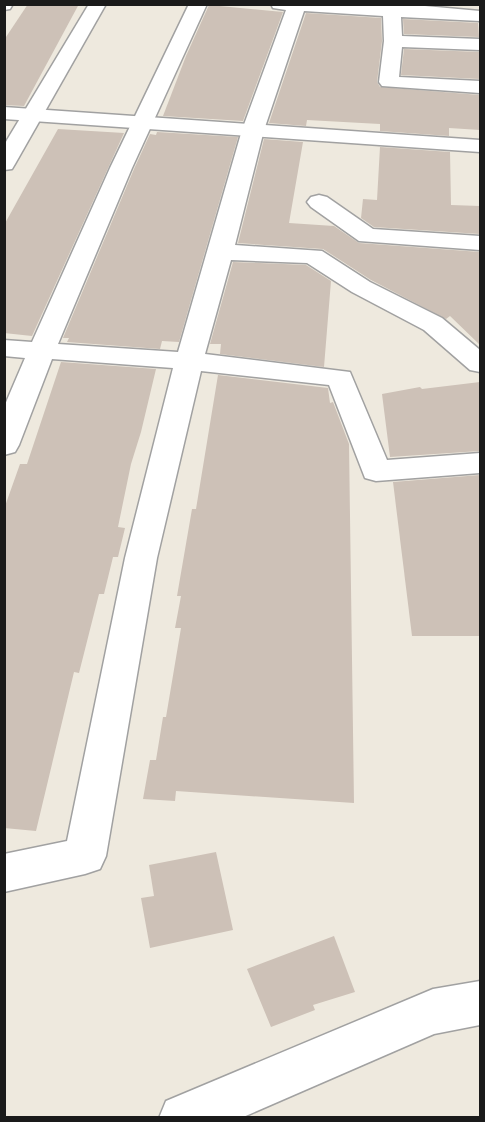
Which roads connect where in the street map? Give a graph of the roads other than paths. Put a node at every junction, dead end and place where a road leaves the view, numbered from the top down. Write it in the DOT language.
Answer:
graph roads {
  1 [pos="98,4"];
  2 [pos="198,4"];
  3 [pos="290,5"];
  4 [pos="393,8"];
  5 [pos="480,16"];
  6 [pos="393,41"];
  7 [pos="480,45"];
  8 [pos="480,87"];
  9 [pos="4,113"];
  10 [pos="33,114"];
  11 [pos="140,124"];
  12 [pos="253,130"];
  13 [pos="480,146"];
  14 [pos="4,164"];
  15 [pos="319,202"];
  16 [pos="480,243"];
  17 [pos="221,252"];
  18 [pos="4,348"];
  19 [pos="40,350"];
  20 [pos="189,361"];
  21 [pos="480,364"];
  22 [pos="4,445"];
  23 [pos="480,463"];
  24 [pos="4,873"];
  25 [pos="480,1003"];
  26 [pos="183,1118"];
  1 -- 10 [label="street"];
  2 -- 11 [label="street"];
  3 -- 4 [label="street"];
  3 -- 12 [label="street"];
  4 -- 5 [label="street"];
  4 -- 6 [label="street"];
  6 -- 7 [label="street"];
  6 -- 8 [label="street"];
  9 -- 10 [label="street"];
  10 -- 11 [label="street"];
  10 -- 14 [label="street"];
  11 -- 12 [label="street"];
  11 -- 19 [label="street"];
  12 -- 13 [label="street"];
  12 -- 17 [label="street"];
  15 -- 16 [label="street"];
  17 -- 20 [label="street"];
  17 -- 21 [label="street"];
  18 -- 19 [label="street"];
  19 -- 20 [label="street"];
  19 -- 22 [label="street"];
  20 -- 23 [label="street"];
  20 -- 24 [label="street"];
  25 -- 26 [label="street"];
}
